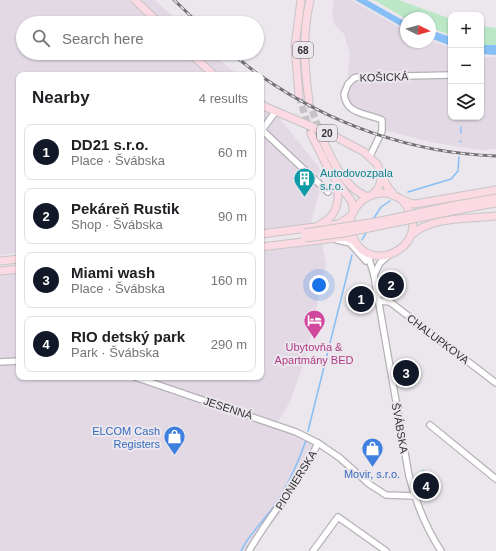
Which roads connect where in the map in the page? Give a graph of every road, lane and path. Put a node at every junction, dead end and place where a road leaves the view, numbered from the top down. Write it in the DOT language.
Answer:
graph roads {
  1 [pos="135,0"];
  2 [pos="301,0"];
  3 [pos="310,0"];
  4 [pos="152,16"];
  5 [pos="198,60"];
  6 [pos="211,72"];
  7 [pos="448,75"];
  8 [pos="299,96"];
  9 [pos="309,101"];
  10 [pos="264,106"];
  11 [pos="276,111"];
  12 [pos="264,125"];
  13 [pos="264,132"];
  14 [pos="311,134"];
  15 [pos="322,138"];
  16 [pos="370,156"];
  17 [pos="383,175"];
  18 [pos="337,183"];
  19 [pos="496,190"];
  20 [pos="328,192"];
  21 [pos="370,196"];
  22 [pos="398,197"];
  23 [pos="496,198"];
  24 [pos="496,203"];
  25 [pos="456,208"];
  26 [pos="411,213"];
  27 [pos="352,214"];
  28 [pos="496,216"];
  29 [pos="443,221"];
  30 [pos="306,233"];
  31 [pos="264,234"];
  32 [pos="411,235"];
  33 [pos="264,237"];
  34 [pos="328,239"];
  35 [pos="355,241"];
  36 [pos="264,243"];
  37 [pos="264,247"];
  38 [pos="363,250"];
  39 [pos="389,255"];
  40 [pos="16,259"];
  41 [pos="0,260"];
  42 [pos="16,269"];
  43 [pos="0,271"];
  44 [pos="374,275"];
  45 [pos="378,301"];
  46 [pos="16,361"];
  47 [pos="0,362"];
  48 [pos="144,380"];
  49 [pos="496,383"];
  50 [pos="430,425"];
  51 [pos="318,443"];
  52 [pos="496,479"];
  53 [pos="414,496"];
  54 [pos="249,551"];
  55 [pos="312,551"];
  56 [pos="386,551"];
  57 [pos="441,551"];
  1 -- 4 [label="main road"];
  2 -- 8 [label="main road, 68"];
  3 -- 9 [label="main road, 68"];
  5 -- 6 [label="main road"];
  7 -- 16 [label="street, KOŠICKÁ"];
  10 -- 11 [label="main road, 20"];
  11 -- 12 [label="street"];
  11 -- 16 [label="main road, 20"];
  13 -- 20 [label="street"];
  14 -- 18 [label="main road"];
  15 -- 21 [label="main road"];
  16 -- 17 [label="main road, 20"];
  17 -- 21 [label="main road"];
  17 -- 22 [label="main road, 20"];
  18 -- 27 [label="main road"];
  18 -- 30 [label="main road"];
  19 -- 22 [label="main road"];
  21 -- 22 [label="main road"];
  21 -- 27 [label="main road"];
  22 -- 26 [label="main road"];
  23 -- 25 [label="main road"];
  24 -- 25 [label="main road"];
  25 -- 30 [label="main road, bridge"];
  26 -- 29 [label="main road"];
  26 -- 32 [label="main road"];
  27 -- 30 [label="main road"];
  27 -- 35 [label="main road"];
  28 -- 29 [label="main road"];
  29 -- 32 [label="main road"];
  30 -- 31 [label="main road"];
  30 -- 33 [label="main road"];
  30 -- 36 [label="main road"];
  32 -- 39 [label="main road"];
  34 -- 35 [label="main road"];
  34 -- 37 [label="main road"];
  34 -- 44 [label="street"];
  35 -- 38 [label="main road"];
  38 -- 39 [label="main road"];
  38 -- 44 [label="street, ŠVÁBSKA"];
  39 -- 44 [label="street"];
  40 -- 41 [label="main road"];
  42 -- 43 [label="main road"];
  44 -- 45 [label="street, ŠVÁBSKA"];
  45 -- 49 [label="street, CHALUPKOVA"];
  45 -- 53 [label="street, ŠVÁBSKA"];
  46 -- 47 [label="street"];
  48 -- 51 [label="street, JESENNÁ"];
  50 -- 52 [label="street"];
  51 -- 53 [label="street, PIONIERSKA"];
  51 -- 54 [label="street, PIONIERSKA"];
  53 -- 57 [label="street, ŠVÁBSKA"];
  55 -- 56 [label="street"];
}
